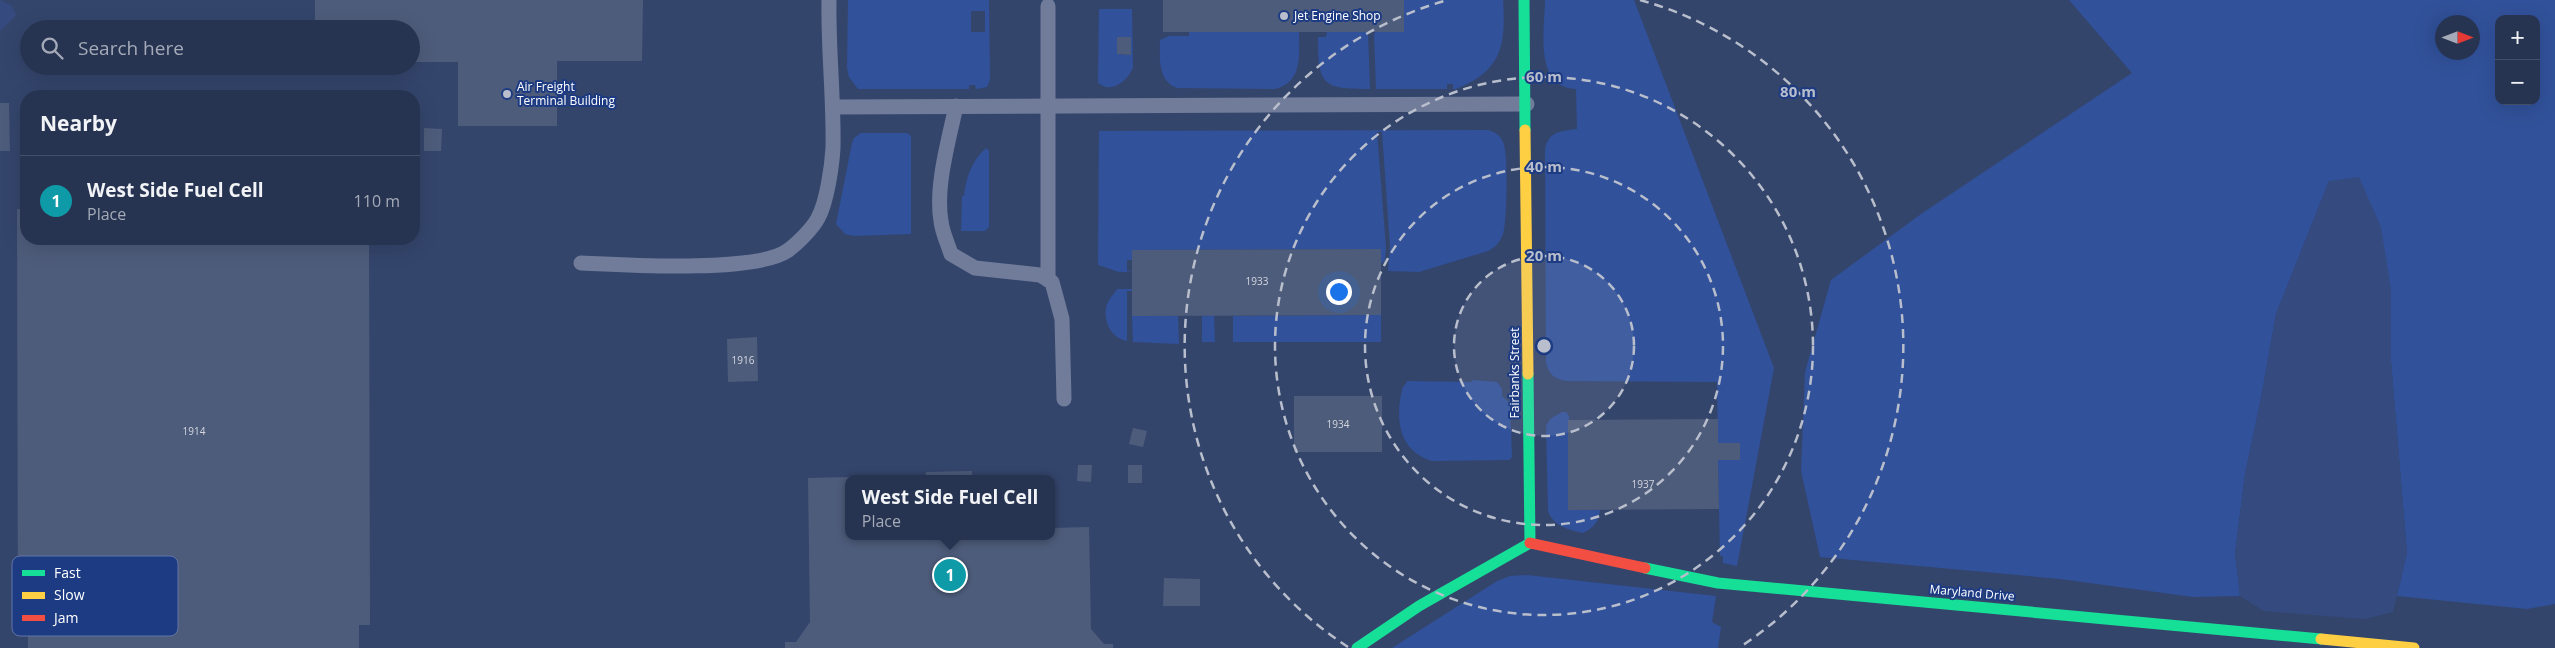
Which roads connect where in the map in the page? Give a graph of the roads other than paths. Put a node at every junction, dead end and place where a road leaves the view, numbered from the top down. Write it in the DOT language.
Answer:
graph roads {
  1 [pos="829,0"];
  2 [pos="1524,0"];
  3 [pos="1048,6"];
  4 [pos="1527,104"];
  5 [pos="1049,105"];
  6 [pos="956,106"];
  7 [pos="832,107"];
  8 [pos="581,263"];
  9 [pos="1048,280"];
  10 [pos="1064,399"];
  11 [pos="1530,543"];
  12 [pos="1357,648"];
  13 [pos="2414,648"];
  1 -- 7 [label="lane"];
  2 -- 4 [label="street, Fairbanks Street"];
  3 -- 5 [label="lane"];
  4 -- 5 [label="lane"];
  4 -- 11 [label="street, Fairbanks Street"];
  5 -- 6 [label="lane"];
  5 -- 9 [label="lane"];
  6 -- 7 [label="lane"];
  6 -- 9 [label="lane"];
  7 -- 8 [label="lane"];
  9 -- 10 [label="lane"];
  11 -- 12 [label="street"];
  11 -- 13 [label="street, Maryland Drive"];
}
